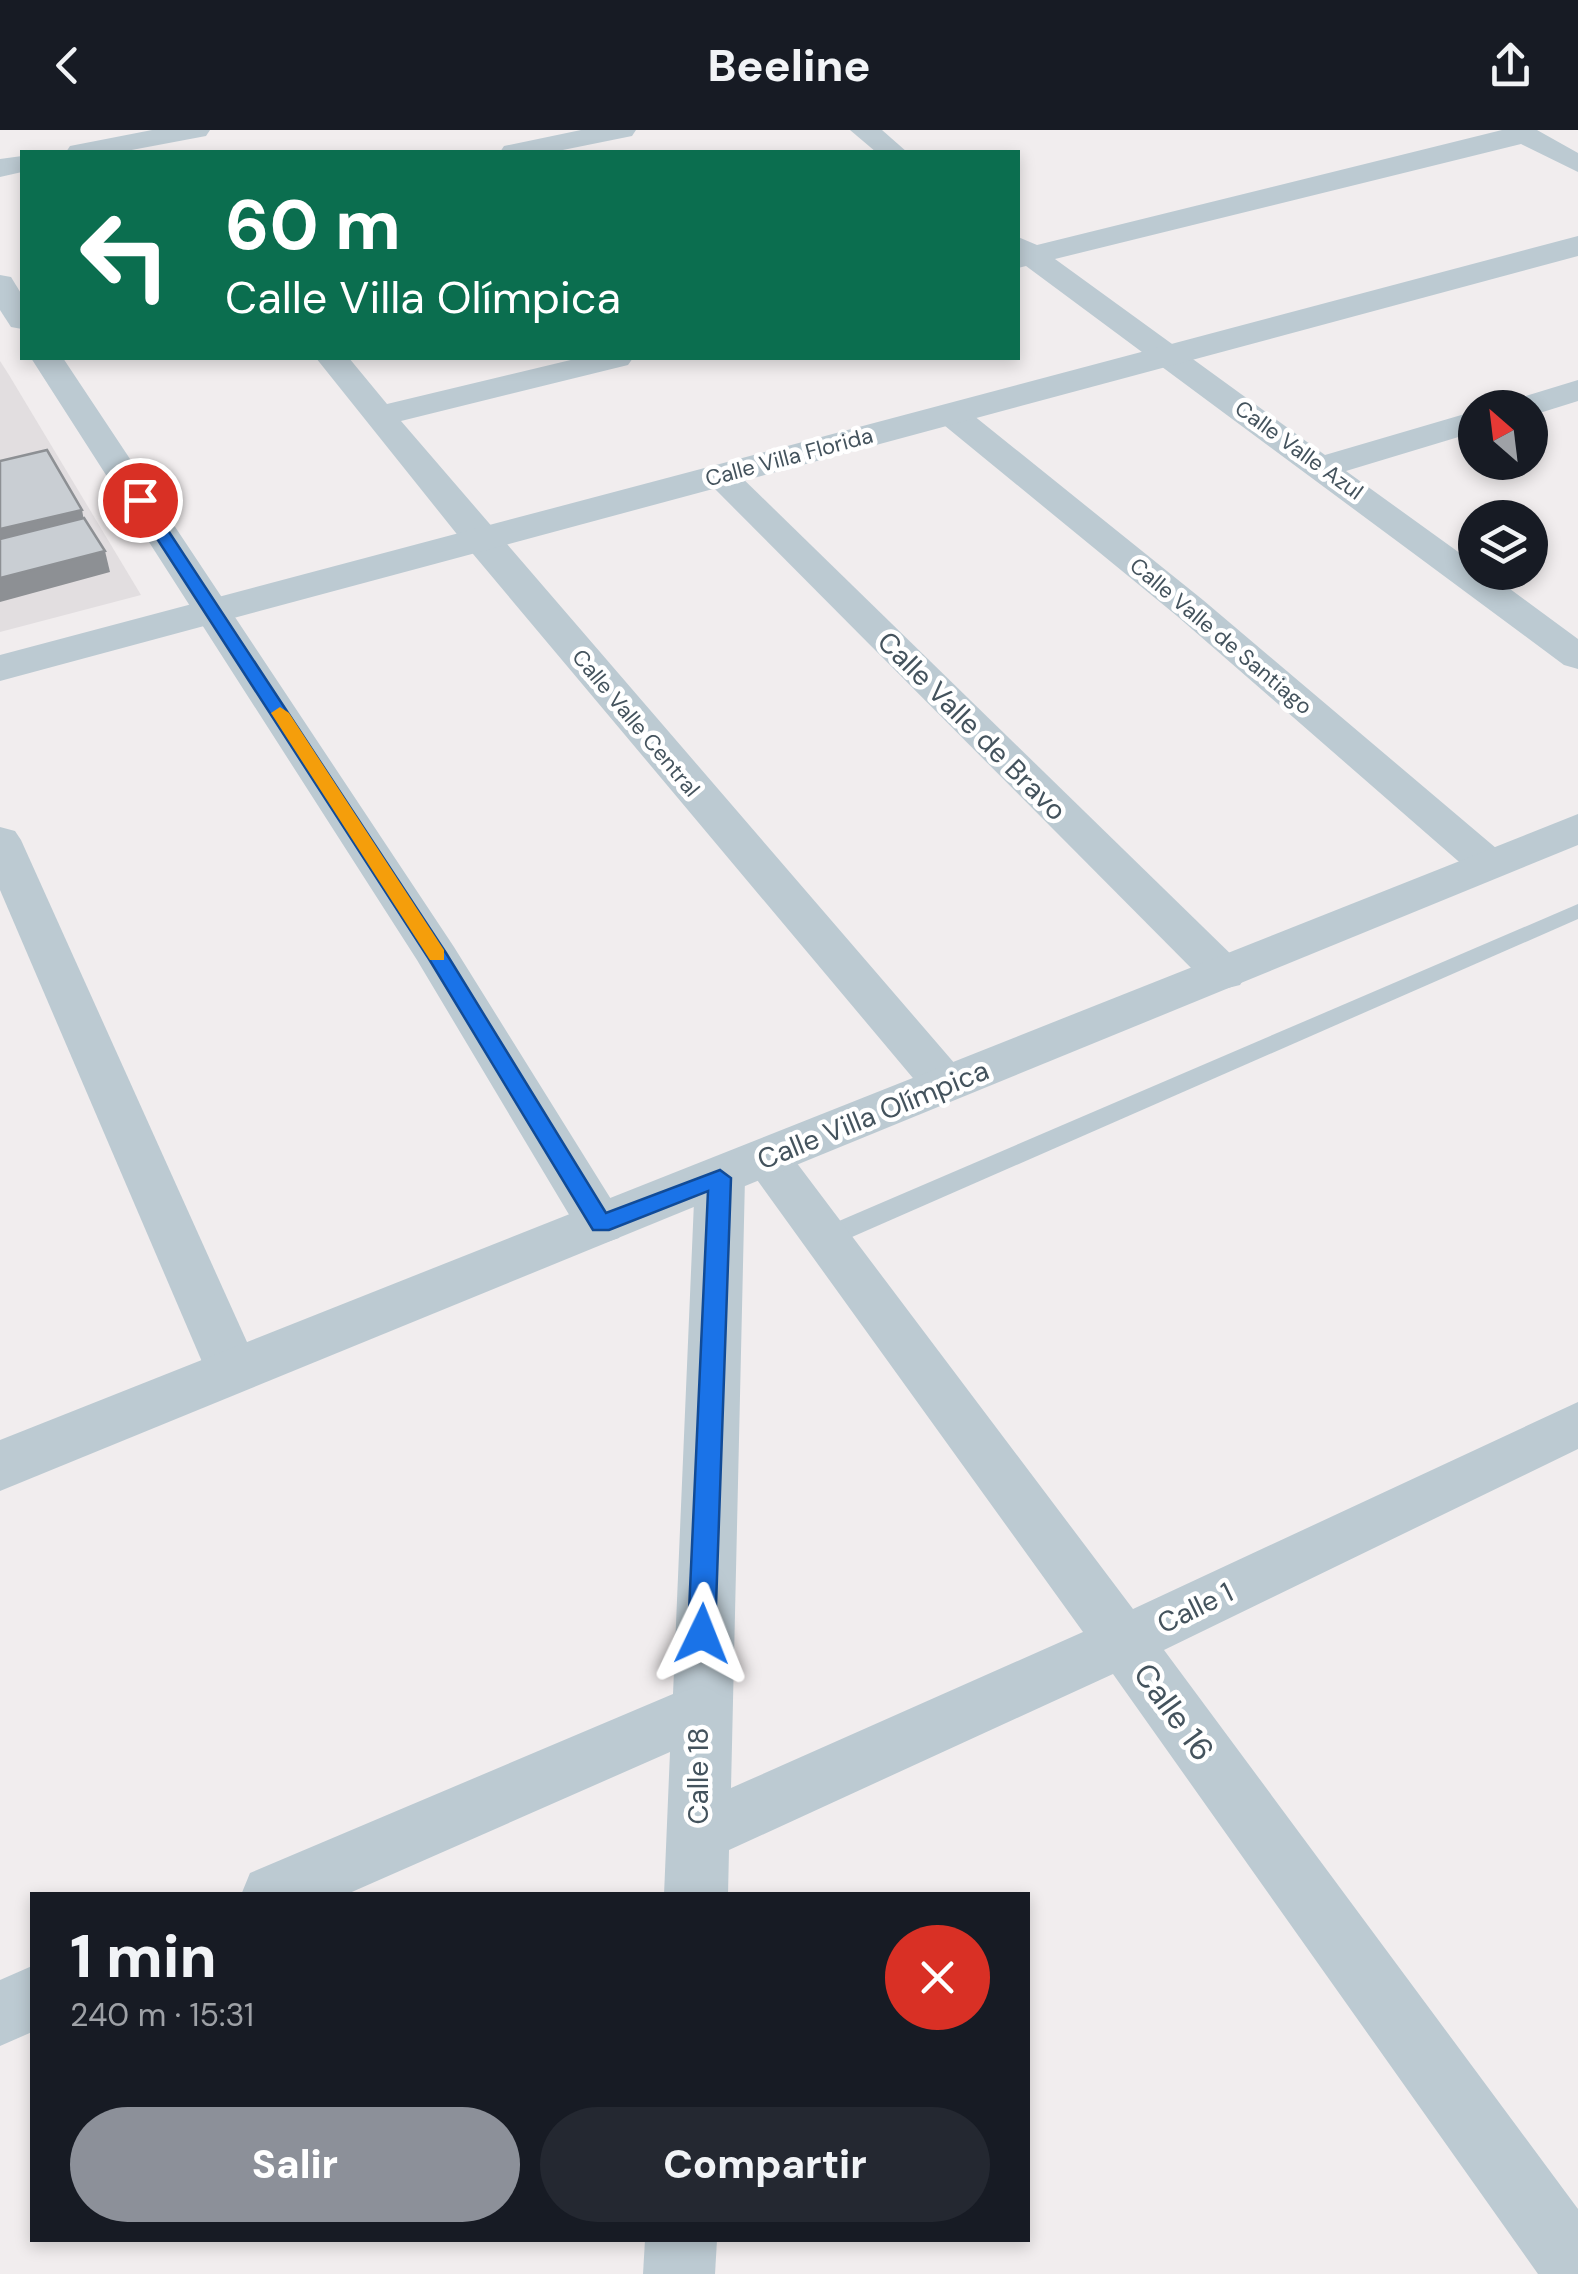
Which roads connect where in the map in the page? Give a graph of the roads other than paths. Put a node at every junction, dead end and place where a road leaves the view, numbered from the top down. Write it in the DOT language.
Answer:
graph roads {
  1 [pos="196,130"];
  2 [pos="622,130"];
  3 [pos="864,130"];
  4 [pos="1521,133"];
  5 [pos="152,140"];
  6 [pos="92,150"];
  7 [pos="524,150"];
  8 [pos="890,150"];
  9 [pos="1578,164"];
  10 [pos="1578,246"];
  11 [pos="1022,254"];
  12 [pos="4,267"];
  13 [pos="20,314"];
  14 [pos="1168,354"];
  15 [pos="48,360"];
  16 [pos="334,360"];
  17 [pos="609,360"];
  18 [pos="1578,390"];
  19 [pos="1548,399"];
  20 [pos="950,414"];
  21 [pos="380,416"];
  22 [pos="1458,426"];
  23 [pos="1322,467"];
  24 [pos="721,476"];
  25 [pos="481,540"];
  26 [pos="214,612"];
  27 [pos="1578,657"];
  28 [pos="0,668"];
  29 [pos="1578,828"];
  30 [pos="0,840"];
  31 [pos="1488,864"];
  32 [pos="1578,911"];
  33 [pos="1224,974"];
  34 [pos="945,1084"];
  35 [pos="743,1168"];
  36 [pos="601,1224"];
  37 [pos="827,1237"];
  38 [pos="233,1371"];
  39 [pos="1578,1424"];
  40 [pos="0,1466"];
  41 [pos="1123,1642"];
  42 [pos="698,1710"];
  43 [pos="698,1833"];
  44 [pos="280,1892"];
  45 [pos="696,1892"];
  46 [pos="30,2001"];
  47 [pos="0,2014"];
  48 [pos="681,2242"];
  49 [pos="1578,2270"];
  50 [pos="680,2274"];
  1 -- 5 [label="street"];
  2 -- 7 [label="street"];
  3 -- 8 [label="street"];
  4 -- 9 [label="street"];
  4 -- 11 [label="street"];
  5 -- 6 [label="street"];
  10 -- 14 [label="street, Calle Villa Florida"];
  11 -- 14 [label="street, Calle Valle Azul"];
  12 -- 13 [label="street"];
  14 -- 20 [label="street, Calle Villa Florida"];
  14 -- 23 [label="street, Calle Valle Azul"];
  15 -- 26 [label="street"];
  16 -- 21 [label="street, Calle Valle Central"];
  17 -- 21 [label="street"];
  18 -- 19 [label="street"];
  20 -- 24 [label="street, Calle Villa Florida"];
  20 -- 31 [label="street, Calle Valle de Santiago"];
  21 -- 25 [label="street, Calle Valle Central"];
  22 -- 23 [label="street"];
  23 -- 27 [label="street, Calle Valle Azul"];
  24 -- 25 [label="street, Calle Villa Florida"];
  24 -- 33 [label="street, Calle Valle de Bravo"];
  25 -- 26 [label="street, Calle Villa Florida"];
  25 -- 34 [label="street, Calle Valle Central"];
  26 -- 28 [label="street, Calle Villa Florida"];
  26 -- 36 [label="street"];
  29 -- 31 [label="street, Calle Villa Olímpica"];
  30 -- 38 [label="street"];
  31 -- 33 [label="street, Calle Villa Olímpica"];
  32 -- 37 [label="lane"];
  33 -- 34 [label="street, Calle Villa Olímpica"];
  34 -- 35 [label="street, Calle Villa Olímpica"];
  35 -- 36 [label="street, Calle Villa Olímpica"];
  35 -- 37 [label="street, Calle 16"];
  35 -- 42 [label="street, Calle 18"];
  36 -- 38 [label="street, Calle Villa Olímpica"];
  37 -- 41 [label="street, Calle 16"];
  38 -- 40 [label="street, Calle Villa Olímpica"];
  39 -- 41 [label="street, Calle 1"];
  41 -- 43 [label="street, Calle 1"];
  41 -- 49 [label="street, Calle 16"];
  42 -- 43 [label="street, Calle 18"];
  42 -- 44 [label="street"];
  43 -- 45 [label="street, Calle 18"];
  46 -- 47 [label="street"];
  48 -- 50 [label="street"];
}
